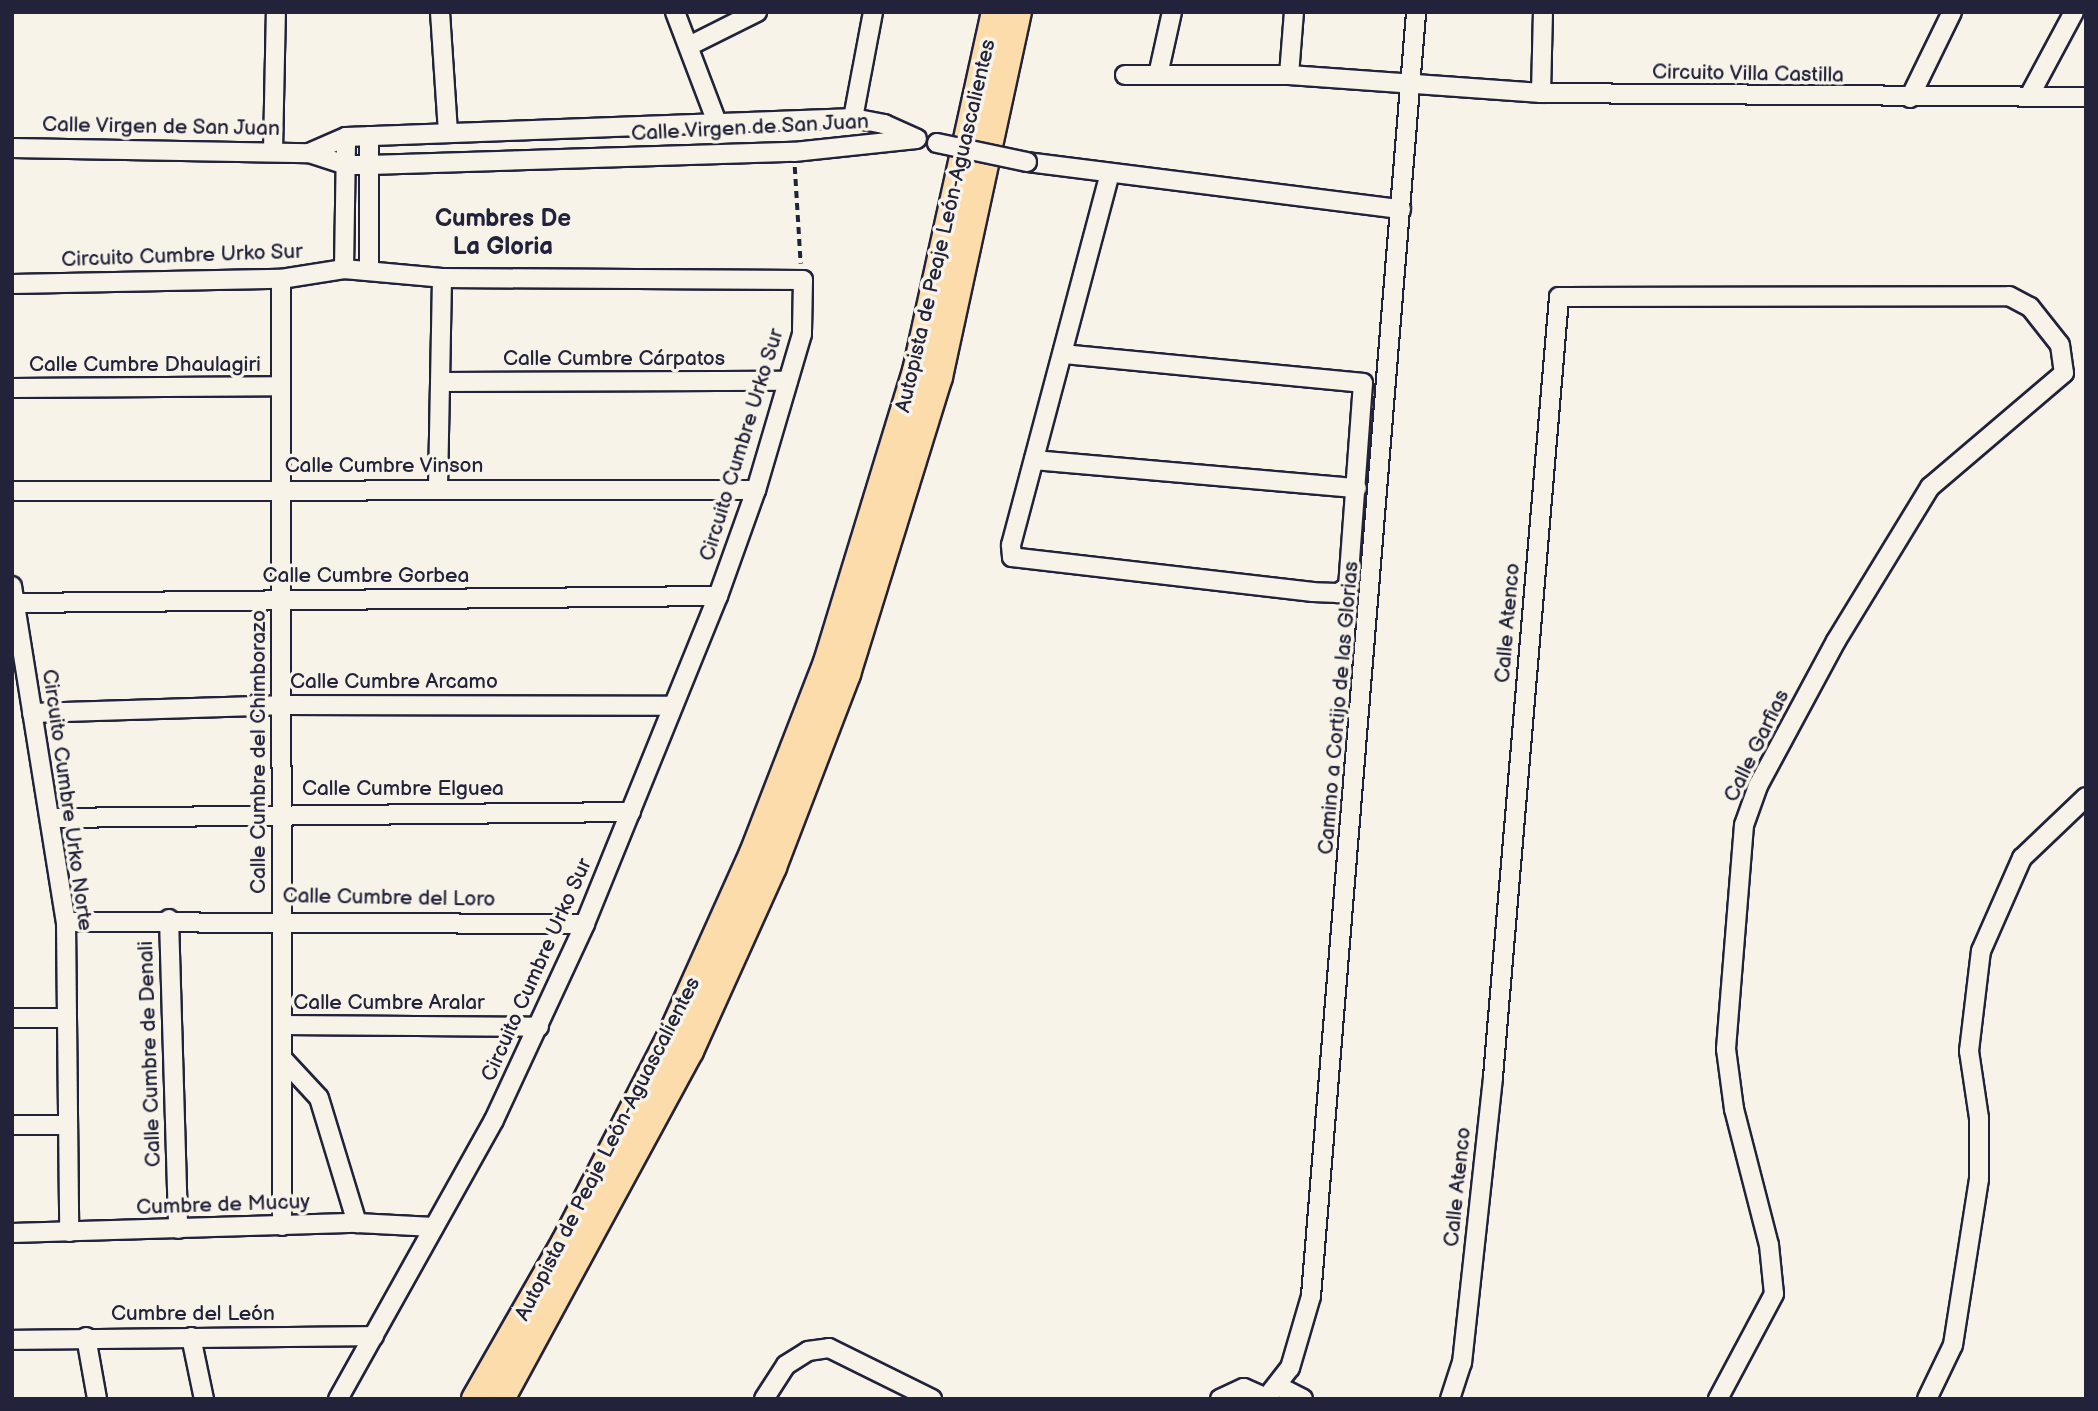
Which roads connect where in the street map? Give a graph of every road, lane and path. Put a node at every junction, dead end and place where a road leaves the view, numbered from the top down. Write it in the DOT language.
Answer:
graph roads {
  1 [pos="276,12"];
  2 [pos="440,12"];
  3 [pos="675,12"];
  4 [pos="757,12"];
  5 [pos="873,12"];
  6 [pos="995,12"];
  7 [pos="1018,12"];
  8 [pos="1172,12"];
  9 [pos="1294,12"];
  10 [pos="1416,12"];
  11 [pos="1543,12"];
  12 [pos="1952,12"];
  13 [pos="2074,12"];
  14 [pos="691,45"];
  15 [pos="1125,75"];
  16 [pos="1158,75"];
  17 [pos="1289,75"];
  18 [pos="1410,83"];
  19 [pos="1541,93"];
  20 [pos="2029,96"];
  21 [pos="2086,97"];
  22 [pos="1910,98"];
  23 [pos="853,118"];
  24 [pos="718,125"];
  25 [pos="448,132"];
  26 [pos="369,136"];
  27 [pos="346,137"];
  28 [pos="916,139"];
  29 [pos="12,148"];
  30 [pos="273,151"];
  31 [pos="794,152"];
  32 [pos="309,153"];
  33 [pos="346,165"];
  34 [pos="369,165"];
  35 [pos="1110,174"];
  36 [pos="1401,209"];
  37 [pos="344,269"];
  38 [pos="369,269"];
  39 [pos="442,278"];
  40 [pos="281,279"];
  41 [pos="803,280"];
  42 [pos="12,284"];
  43 [pos="2009,296"];
  44 [pos="1063,355"];
  45 [pos="788,381"];
  46 [pos="441,382"];
  47 [pos="279,386"];
  48 [pos="12,388"];
  49 [pos="1034,460"];
  50 [pos="438,487"];
  51 [pos="1357,488"];
  52 [pos="281,489"];
  53 [pos="756,490"];
  54 [pos="12,491"];
  55 [pos="13,594"];
  56 [pos="718,596"];
  57 [pos="283,600"];
  58 [pos="281,705"];
  59 [pos="673,706"];
  60 [pos="32,713"];
  61 [pos="2086,797"];
  62 [pos="631,812"];
  63 [pos="281,813"];
  64 [pos="50,818"];
  65 [pos="169,919"];
  66 [pos="280,919"];
  67 [pos="66,922"];
  68 [pos="585,924"];
  69 [pos="12,1018"];
  70 [pos="64,1018"];
  71 [pos="282,1025"];
  72 [pos="539,1027"];
  73 [pos="282,1058"];
  74 [pos="12,1125"];
  75 [pos="65,1125"];
  76 [pos="357,1223"];
  77 [pos="282,1226"];
  78 [pos="434,1227"];
  79 [pos="178,1229"];
  80 [pos="69,1232"];
  81 [pos="12,1233"];
  82 [pos="374,1336"];
  83 [pos="86,1338"];
  84 [pos="191,1338"];
  85 [pos="12,1340"];
  86 [pos="1271,1394"];
  87 [pos="97,1399"];
  88 [pos="204,1399"];
  89 [pos="338,1399"];
  90 [pos="475,1399"];
  91 [pos="501,1399"];
  92 [pos="764,1399"];
  93 [pos="932,1399"];
  94 [pos="1220,1399"];
  95 [pos="1303,1399"];
  96 [pos="1450,1399"];
  97 [pos="1718,1399"];
  98 [pos="1927,1399"];
  1 -- 30 [label="street"];
  2 -- 25 [label="street"];
  3 -- 14 [label="street"];
  4 -- 14 [label="street"];
  5 -- 23 [label="street"];
  6 -- 90 [label="highway, Autopista de Peaje León-Aguascalientes"];
  7 -- 91 [label="highway"];
  8 -- 16 [label="street"];
  9 -- 17 [label="street"];
  10 -- 18 [label="street, Camino a Cortijo de las Glorias"];
  11 -- 19 [label="street"];
  12 -- 22 [label="street"];
  13 -- 20 [label="street"];
  14 -- 24 [label="street"];
  15 -- 16 [label="street, Circuito Villa Castilla"];
  16 -- 17 [label="street, Circuito Villa Castilla"];
  17 -- 18 [label="street, Circuito Villa Castilla"];
  18 -- 19 [label="street, Circuito Villa Castilla"];
  18 -- 36 [label="street, Camino a Cortijo de las Glorias"];
  19 -- 22 [label="street, Circuito Villa Castilla"];
  20 -- 21 [label="street, Circuito Villa Castilla"];
  20 -- 22 [label="street, Circuito Villa Castilla"];
  23 -- 24 [label="street, Calle Virgen de San Juan"];
  23 -- 28 [label="street, Calle Virgen de San Juan"];
  24 -- 25 [label="street, Calle Virgen de San Juan"];
  25 -- 26 [label="street, Calle Virgen de San Juan"];
  26 -- 27 [label="street, Calle Virgen de San Juan"];
  26 -- 34 [label="street"];
  27 -- 32 [label="street, Calle Virgen de San Juan"];
  27 -- 33 [label="street"];
  28 -- 31 [label="street, Calle Virgen de San Juan"];
  28 -- 35 [label="street, bridge"];
  29 -- 30 [label="street, Calle Virgen de San Juan"];
  30 -- 32 [label="street, Calle Virgen de San Juan"];
  31 -- 34 [label="street, Calle Virgen de San Juan"];
  31 -- 41 [label="path"];
  32 -- 33 [label="street, Calle Virgen de San Juan"];
  33 -- 34 [label="street, Calle Virgen de San Juan"];
  33 -- 37 [label="street"];
  34 -- 38 [label="street"];
  35 -- 36 [label="street"];
  35 -- 44 [label="street"];
  36 -- 86 [label="street, Camino a Cortijo de las Glorias"];
  37 -- 38 [label="street, Circuito Cumbre Urko Sur"];
  37 -- 40 [label="street, Circuito Cumbre Urko Sur"];
  38 -- 39 [label="street, Circuito Cumbre Urko Sur"];
  39 -- 41 [label="street, Circuito Cumbre Urko Sur"];
  39 -- 46 [label="street"];
  40 -- 42 [label="street, Circuito Cumbre Urko Sur"];
  40 -- 47 [label="street, Calle Cumbre del Chimborazo"];
  41 -- 45 [label="street, Circuito Cumbre Urko Sur"];
  43 -- 96 [label="street, Calle Atenco"];
  43 -- 97 [label="street, Calle Garfias"];
  44 -- 49 [label="street"];
  44 -- 51 [label="street"];
  45 -- 46 [label="street, Calle Cumbre Cárpatos"];
  45 -- 53 [label="street, Circuito Cumbre Urko Sur"];
  46 -- 50 [label="street"];
  47 -- 48 [label="street, Calle Cumbre Dhaulagiri"];
  47 -- 52 [label="street, Calle Cumbre del Chimborazo"];
  49 -- 51 [label="street"];
  49 -- 51 [label="street"];
  50 -- 52 [label="street, Calle Cumbre Vinson"];
  50 -- 53 [label="street, Calle Cumbre Vinson"];
  52 -- 54 [label="street, Calle Cumbre Vinson"];
  52 -- 57 [label="street, Calle Cumbre del Chimborazo"];
  53 -- 56 [label="street, Circuito Cumbre Urko Sur"];
  55 -- 57 [label="street, Calle Cumbre Gorbea"];
  55 -- 60 [label="street, Circuito Cumbre Urko Norte"];
  56 -- 57 [label="street, Calle Cumbre Gorbea"];
  56 -- 59 [label="street, Circuito Cumbre Urko Sur"];
  57 -- 58 [label="street, Calle Cumbre del Chimborazo"];
  58 -- 59 [label="street, Calle Cumbre Arcamo"];
  58 -- 60 [label="street, Calle Cumbre Arcamo"];
  58 -- 63 [label="street, Calle Cumbre del Chimborazo"];
  59 -- 62 [label="street, Circuito Cumbre Urko Sur"];
  60 -- 64 [label="street, Circuito Cumbre Urko Norte"];
  61 -- 98 [label="street"];
  62 -- 63 [label="street, Calle Cumbre Elguea"];
  62 -- 68 [label="street, Circuito Cumbre Urko Sur"];
  63 -- 64 [label="street, Calle Cumbre Elguea"];
  63 -- 66 [label="street, Calle Cumbre del Chimborazo"];
  64 -- 67 [label="street, Circuito Cumbre Urko Norte"];
  65 -- 66 [label="street, Calle Cumbre del Loro"];
  65 -- 67 [label="street, Calle Cumbre del Loro"];
  65 -- 79 [label="street, Calle Cumbre de Denali"];
  66 -- 68 [label="street, Calle Cumbre del Loro"];
  66 -- 71 [label="street, Calle Cumbre del Chimborazo"];
  67 -- 70 [label="street, Circuito Cumbre Urko Norte"];
  68 -- 72 [label="street, Circuito Cumbre Urko Sur"];
  69 -- 70 [label="street"];
  70 -- 75 [label="street, Circuito Cumbre Urko Norte"];
  71 -- 72 [label="street, Calle Cumbre Aralar"];
  71 -- 73 [label="street, Calle Cumbre del Chimborazo"];
  72 -- 78 [label="street, Circuito Cumbre Urko Sur"];
  73 -- 76 [label="street"];
  73 -- 77 [label="street, Calle Cumbre del Chimborazo"];
  74 -- 75 [label="street"];
  75 -- 80 [label="street, Circuito Cumbre Urko Norte"];
  76 -- 77 [label="street, Cumbre de Mucuy"];
  76 -- 78 [label="street, Cumbre de Mucuy"];
  77 -- 79 [label="street, Cumbre de Mucuy"];
  78 -- 82 [label="street, Circuito Cumbre Urko Sur"];
  79 -- 80 [label="street, Cumbre de Mucuy"];
  80 -- 81 [label="street, Cumbre de Mucuy"];
  82 -- 84 [label="street, Cumbre del León"];
  82 -- 89 [label="street, Circuito Cumbre Urko Sur"];
  83 -- 84 [label="street, Cumbre del León"];
  83 -- 85 [label="street, Cumbre del León"];
  83 -- 87 [label="street"];
  84 -- 88 [label="street"];
  86 -- 94 [label="street"];
  86 -- 95 [label="street"];
  92 -- 93 [label="street"];
}
